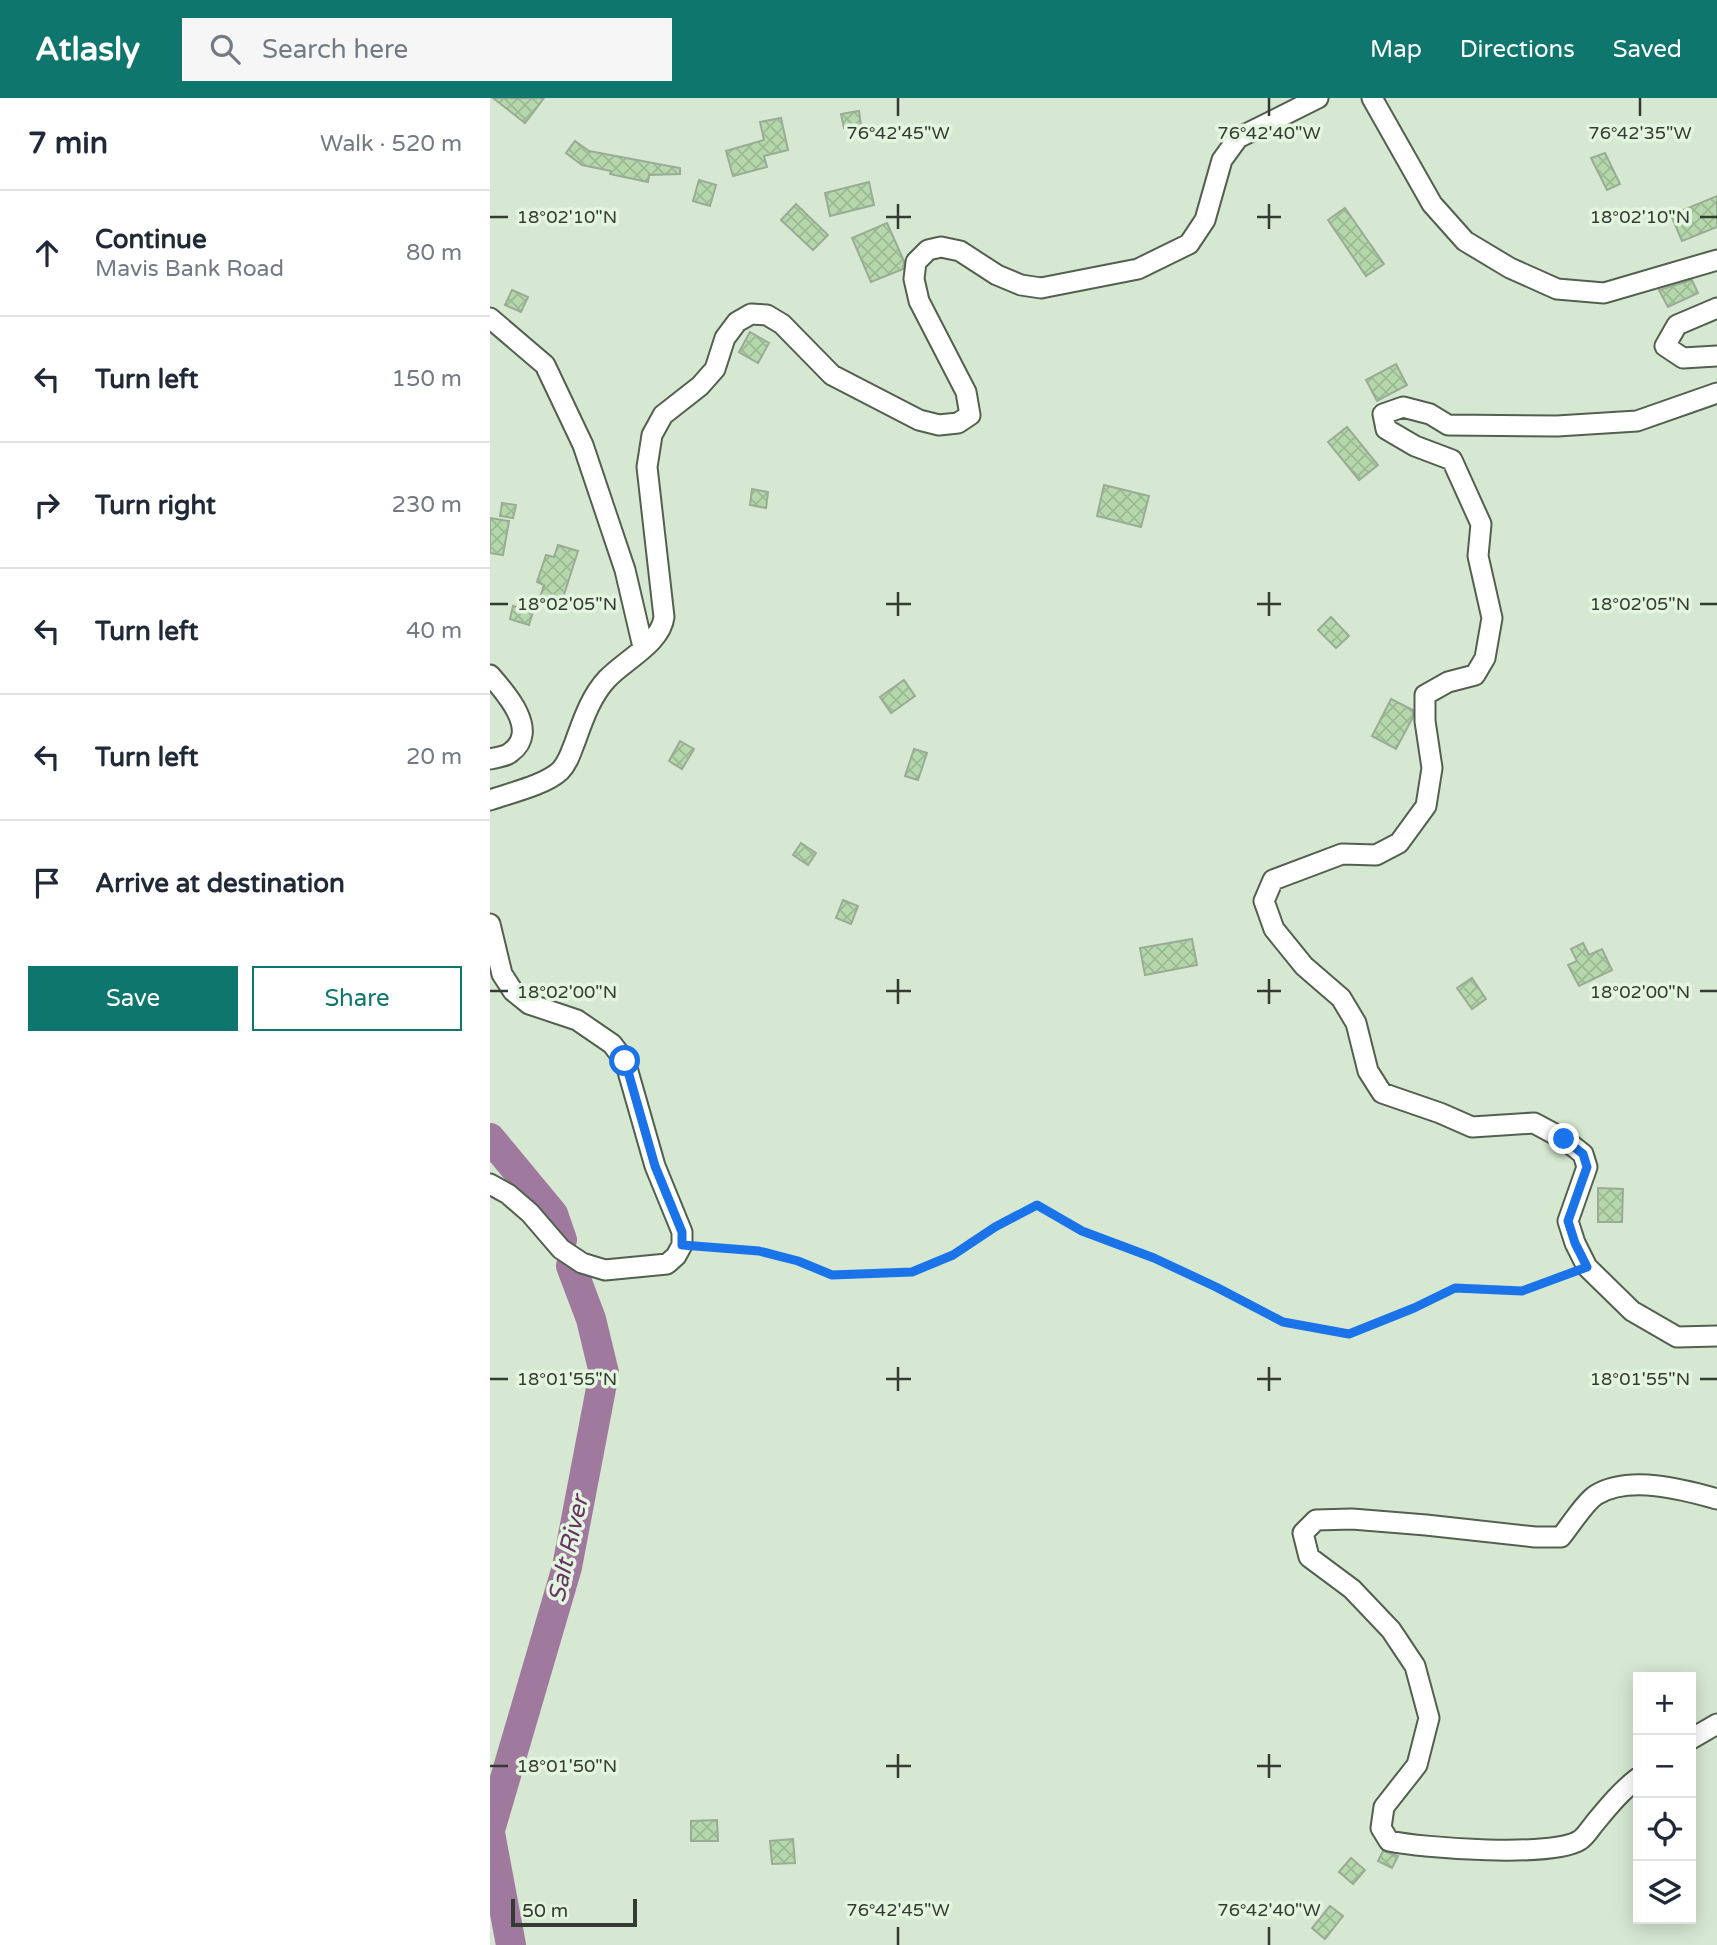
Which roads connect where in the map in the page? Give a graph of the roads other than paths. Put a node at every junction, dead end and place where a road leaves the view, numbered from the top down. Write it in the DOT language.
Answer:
graph roads {
  1 [pos="1318,98"];
  2 [pos="1372,98"];
  3 [pos="1717,260"];
  4 [pos="1717,308"];
  5 [pos="490,317"];
  6 [pos="1717,356"];
  7 [pos="1717,393"];
  8 [pos="643,647"];
  9 [pos="490,675"];
  10 [pos="490,759"];
  11 [pos="490,800"];
  12 [pos="490,924"];
  13 [pos="490,1184"];
  14 [pos="1717,1336"];
  15 [pos="1717,1499"];
  16 [pos="1717,1724"];
  17 [pos="1696,1737"];
  18 [pos="1633,1782"];
  1 -- 8 [label="street"];
  2 -- 3 [label="street"];
  4 -- 6 [label="street"];
  5 -- 8 [label="street"];
  7 -- 14 [label="street"];
  8 -- 11 [label="street"];
  9 -- 10 [label="street"];
  12 -- 13 [label="street"];
  15 -- 18 [label="street"];
  16 -- 17 [label="street"];
}
